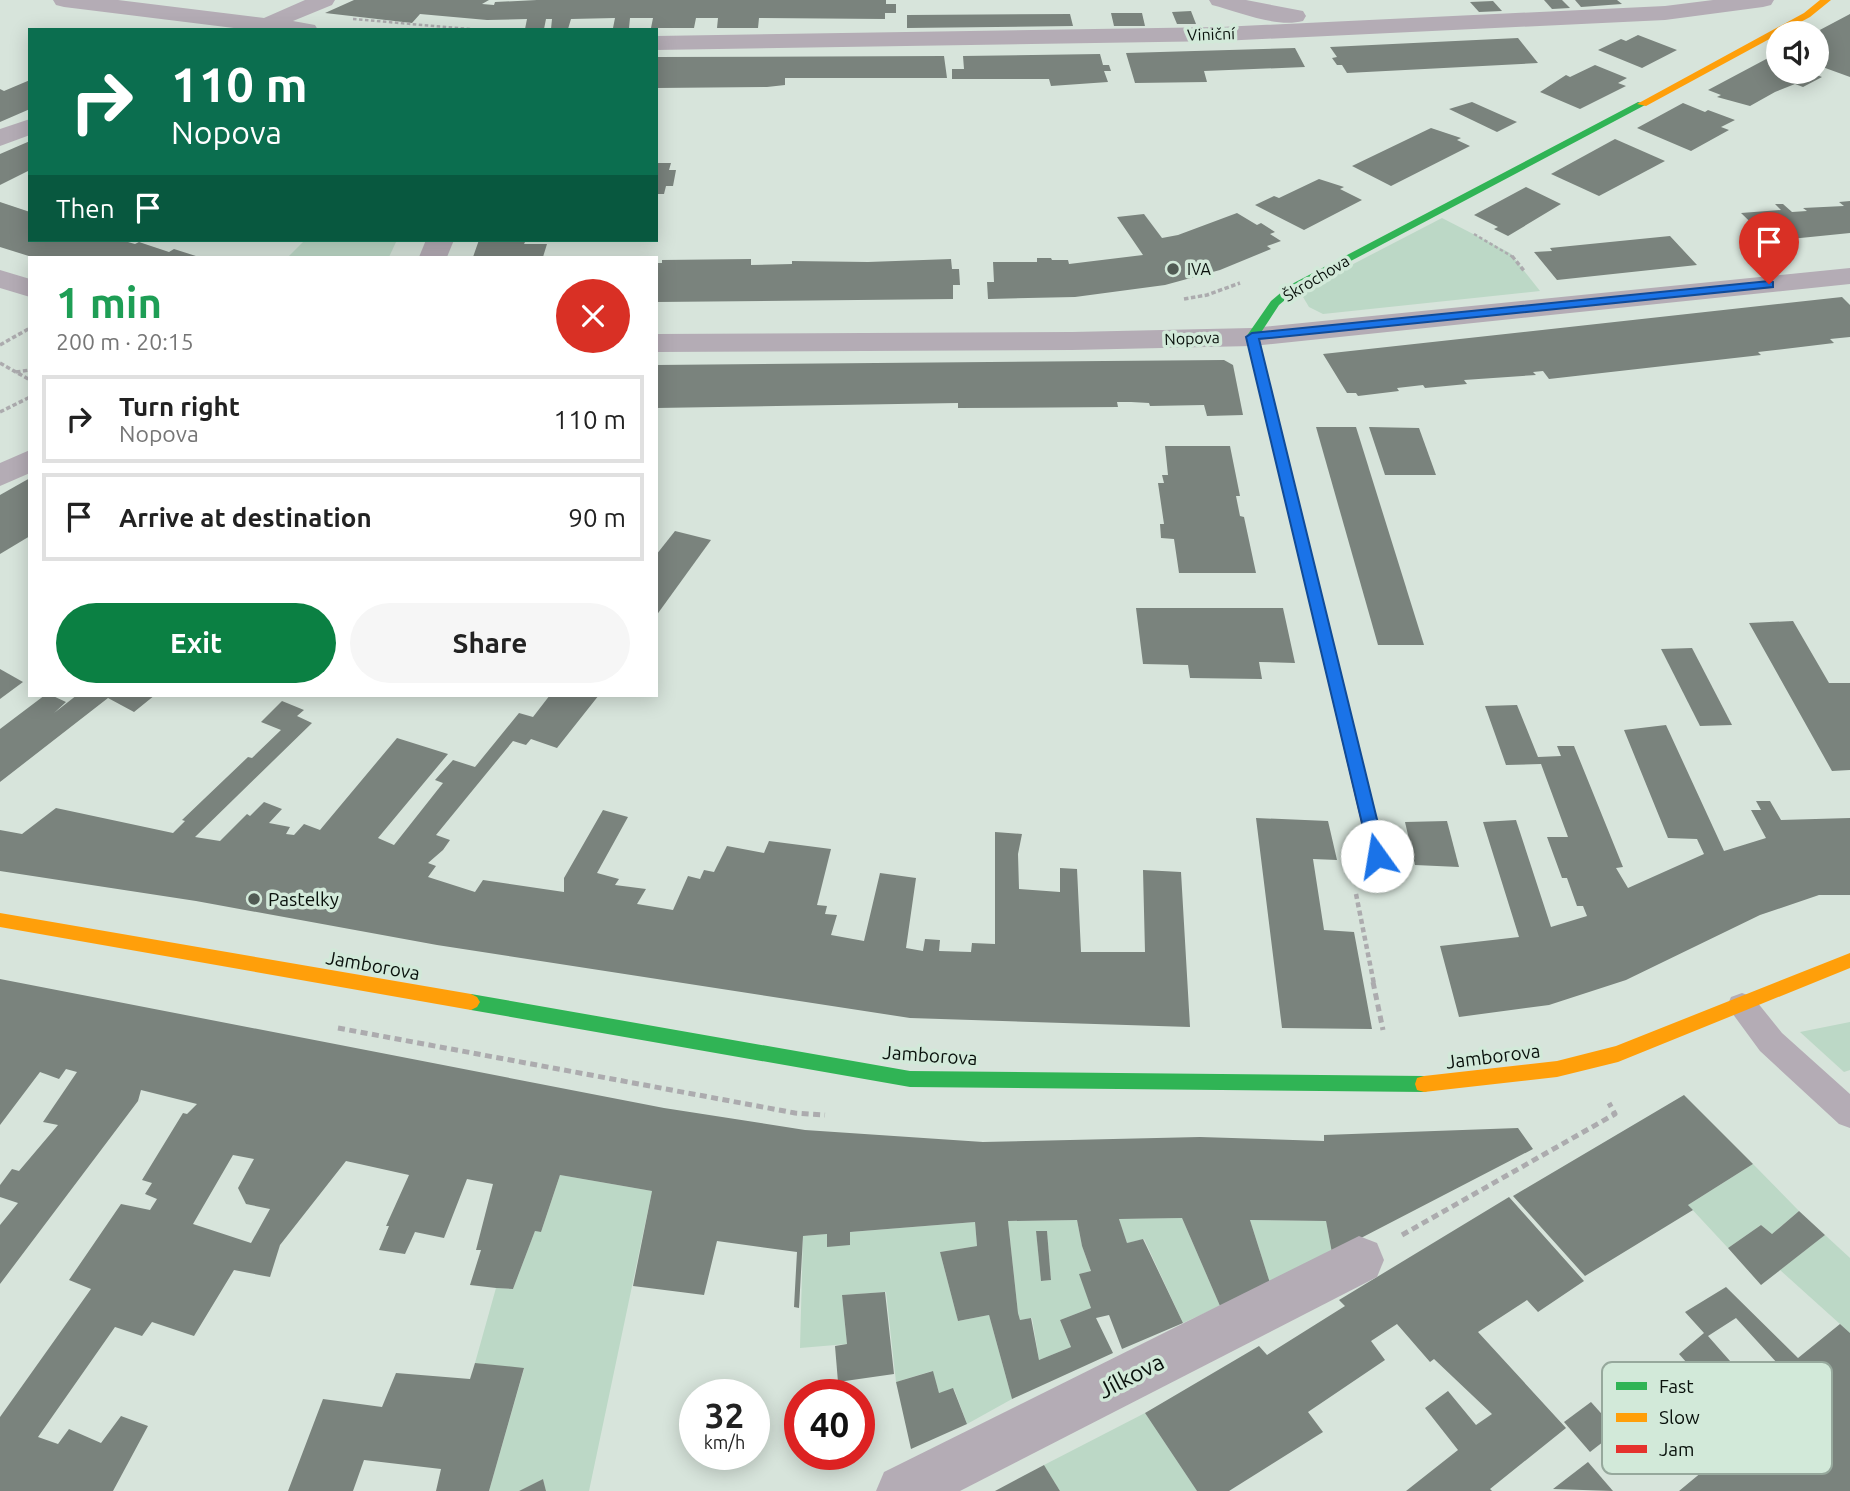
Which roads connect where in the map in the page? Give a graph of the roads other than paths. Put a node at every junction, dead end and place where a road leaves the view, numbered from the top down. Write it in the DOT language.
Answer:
graph roads {
  1 [pos="64,0"];
  2 [pos="324,0"];
  3 [pos="1220,0"];
  4 [pos="1763,0"];
  5 [pos="1826,0"];
  6 [pos="1392,26"];
  7 [pos="259,28"];
  8 [pos="658,43"];
  9 [pos="28,127"];
  10 [pos="0,138"];
  11 [pos="1850,276"];
  12 [pos="0,278"];
  13 [pos="28,288"];
  14 [pos="1252,337"];
  15 [pos="658,342"];
  16 [pos="28,461"];
  17 [pos="0,476"];
  18 [pos="1377,856"];
  19 [pos="0,920"];
  20 [pos="1850,960"];
  21 [pos="1742,1006"];
  22 [pos="1850,1114"];
  23 [pos="1359,1260"];
  24 [pos="903,1491"];
  1 -- 7 [label="street"];
  2 -- 7 [label="street"];
  3 -- 6 [label="street, Viniční"];
  4 -- 6 [label="street, Viniční"];
  5 -- 14 [label="street, Škrochova"];
  6 -- 8 [label="street, Viniční"];
  9 -- 10 [label="street"];
  11 -- 14 [label="street, Nopova"];
  12 -- 13 [label="street"];
  14 -- 15 [label="street, Nopova"];
  14 -- 18 [label="street"];
  16 -- 17 [label="street"];
  19 -- 21 [label="street, Jamborova"];
  20 -- 21 [label="street, Jamborova"];
  21 -- 22 [label="lane"];
  23 -- 24 [label="street, Jílkova"];
}
